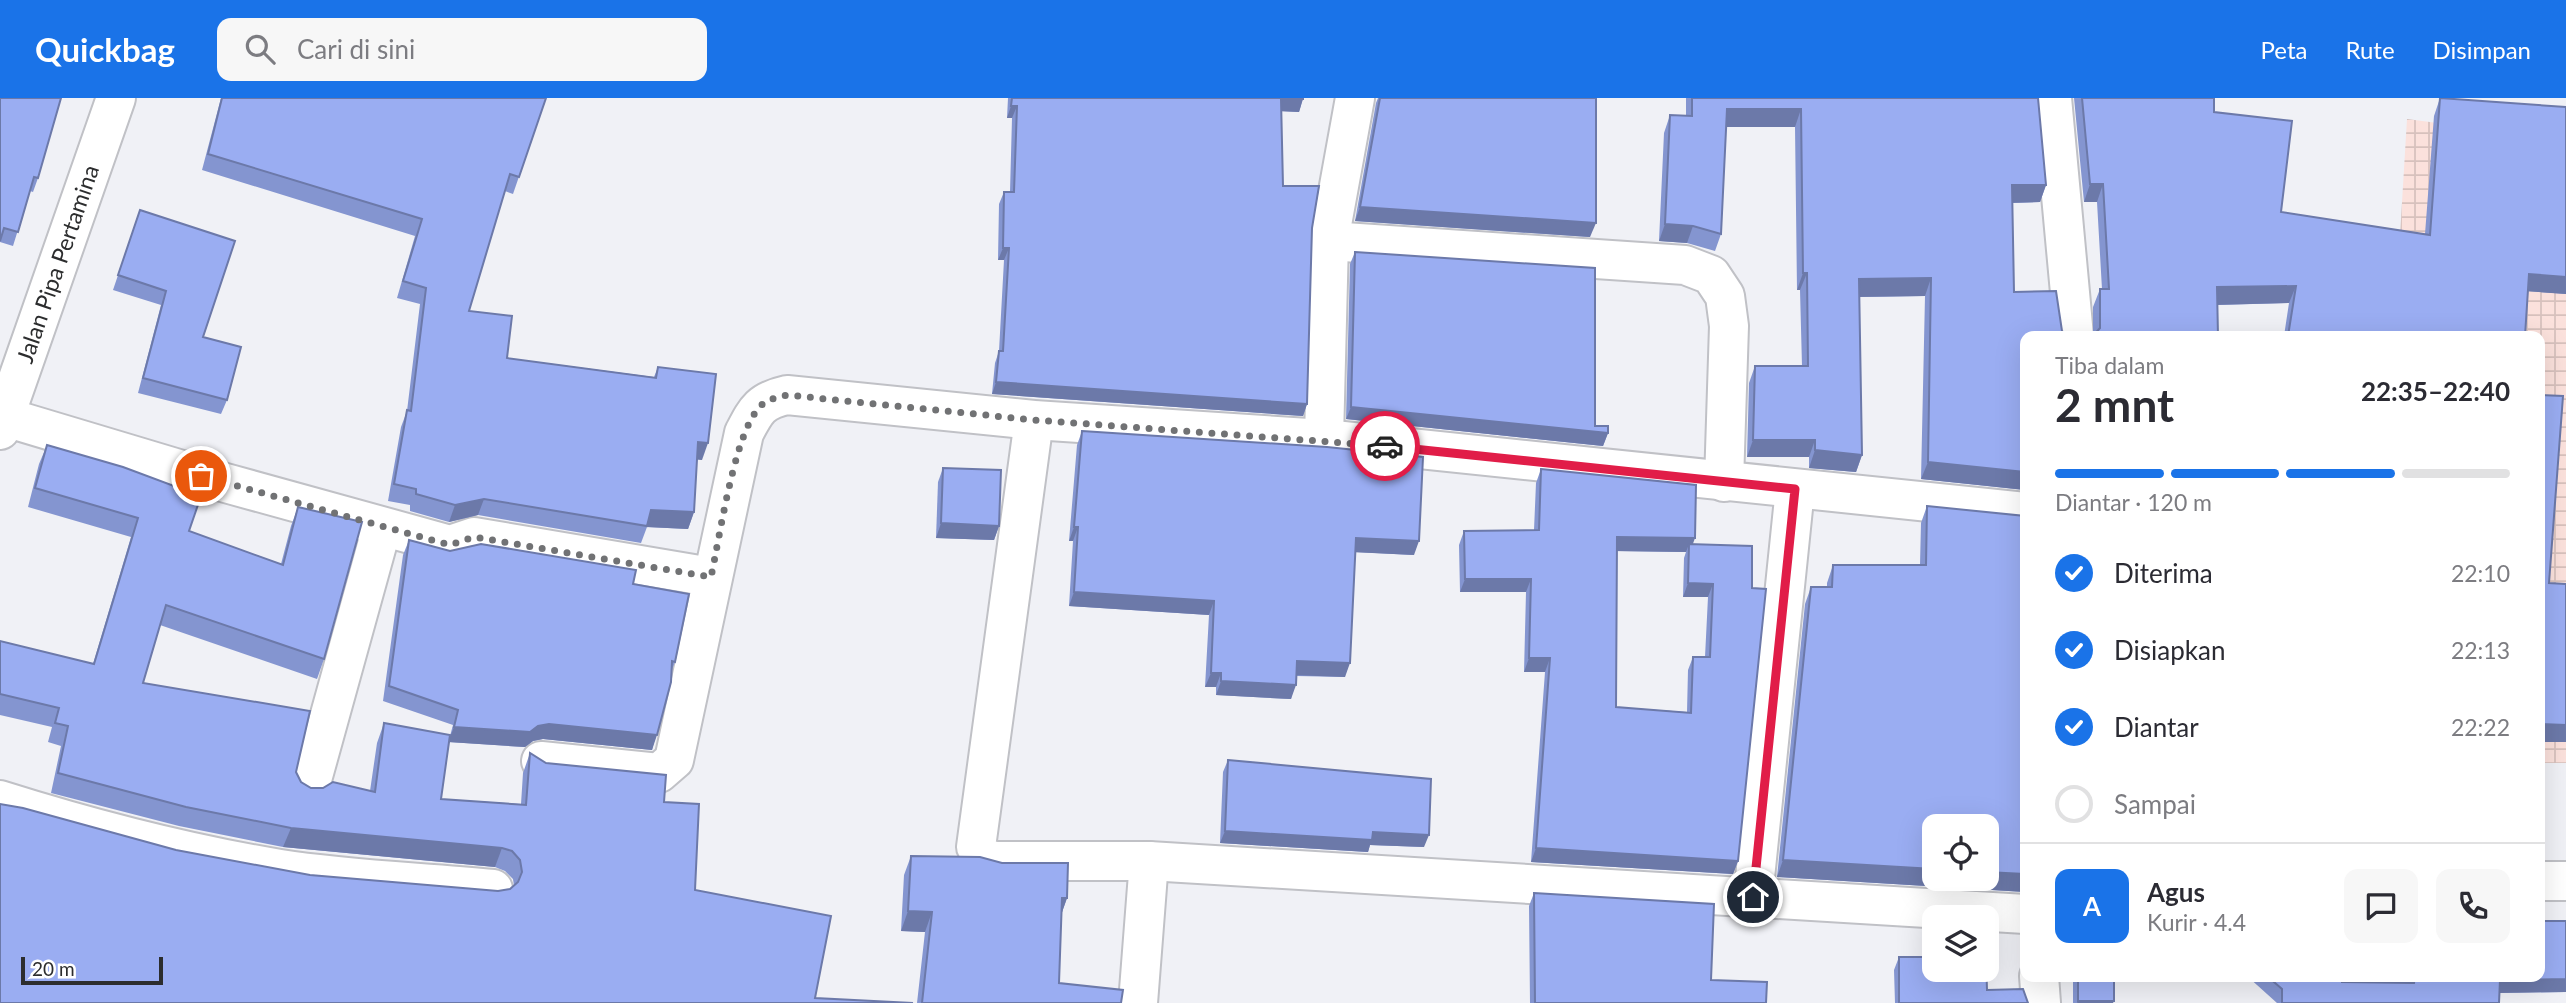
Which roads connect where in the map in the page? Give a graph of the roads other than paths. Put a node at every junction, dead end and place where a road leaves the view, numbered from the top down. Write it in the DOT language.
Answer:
graph roads {
  1 [pos="116,98"];
  2 [pos="1355,98"];
  3 [pos="2052,98"];
  4 [pos="1329,241"];
  5 [pos="2074,331"];
  6 [pos="1034,420"];
  7 [pos="3,423"];
  8 [pos="1324,439"];
  9 [pos="1724,482"];
  10 [pos="1795,489"];
  11 [pos="2020,512"];
  12 [pos="382,527"];
  13 [pos="711,577"];
  14 [pos="541,761"];
  15 [pos="310,787"];
  16 [pos="0,800"];
  17 [pos="1149,862"];
  18 [pos="2545,881"];
  19 [pos="2566,881"];
  20 [pos="493,889"];
  21 [pos="1753,897"];
  22 [pos="2020,914"];
  23 [pos="2039,982"];
  24 [pos="1138,1003"];
  25 [pos="2040,1003"];
  1 -- 7 [label="street, Jalan Pipa Pertamina"];
  2 -- 4 [label="street"];
  3 -- 5 [label="street"];
  4 -- 8 [label="street"];
  4 -- 9 [label="street"];
  6 -- 8 [label="street"];
  6 -- 13 [label="street"];
  6 -- 17 [label="street"];
  7 -- 12 [label="street"];
  8 -- 9 [label="street"];
  9 -- 10 [label="street"];
  10 -- 11 [label="street"];
  10 -- 21 [label="street"];
  12 -- 13 [label="street"];
  12 -- 15 [label="street"];
  13 -- 14 [label="street"];
  16 -- 20 [label="street"];
  17 -- 21 [label="street"];
  17 -- 24 [label="street"];
  18 -- 19 [label="street"];
  21 -- 22 [label="street"];
  23 -- 25 [label="street"];
}
